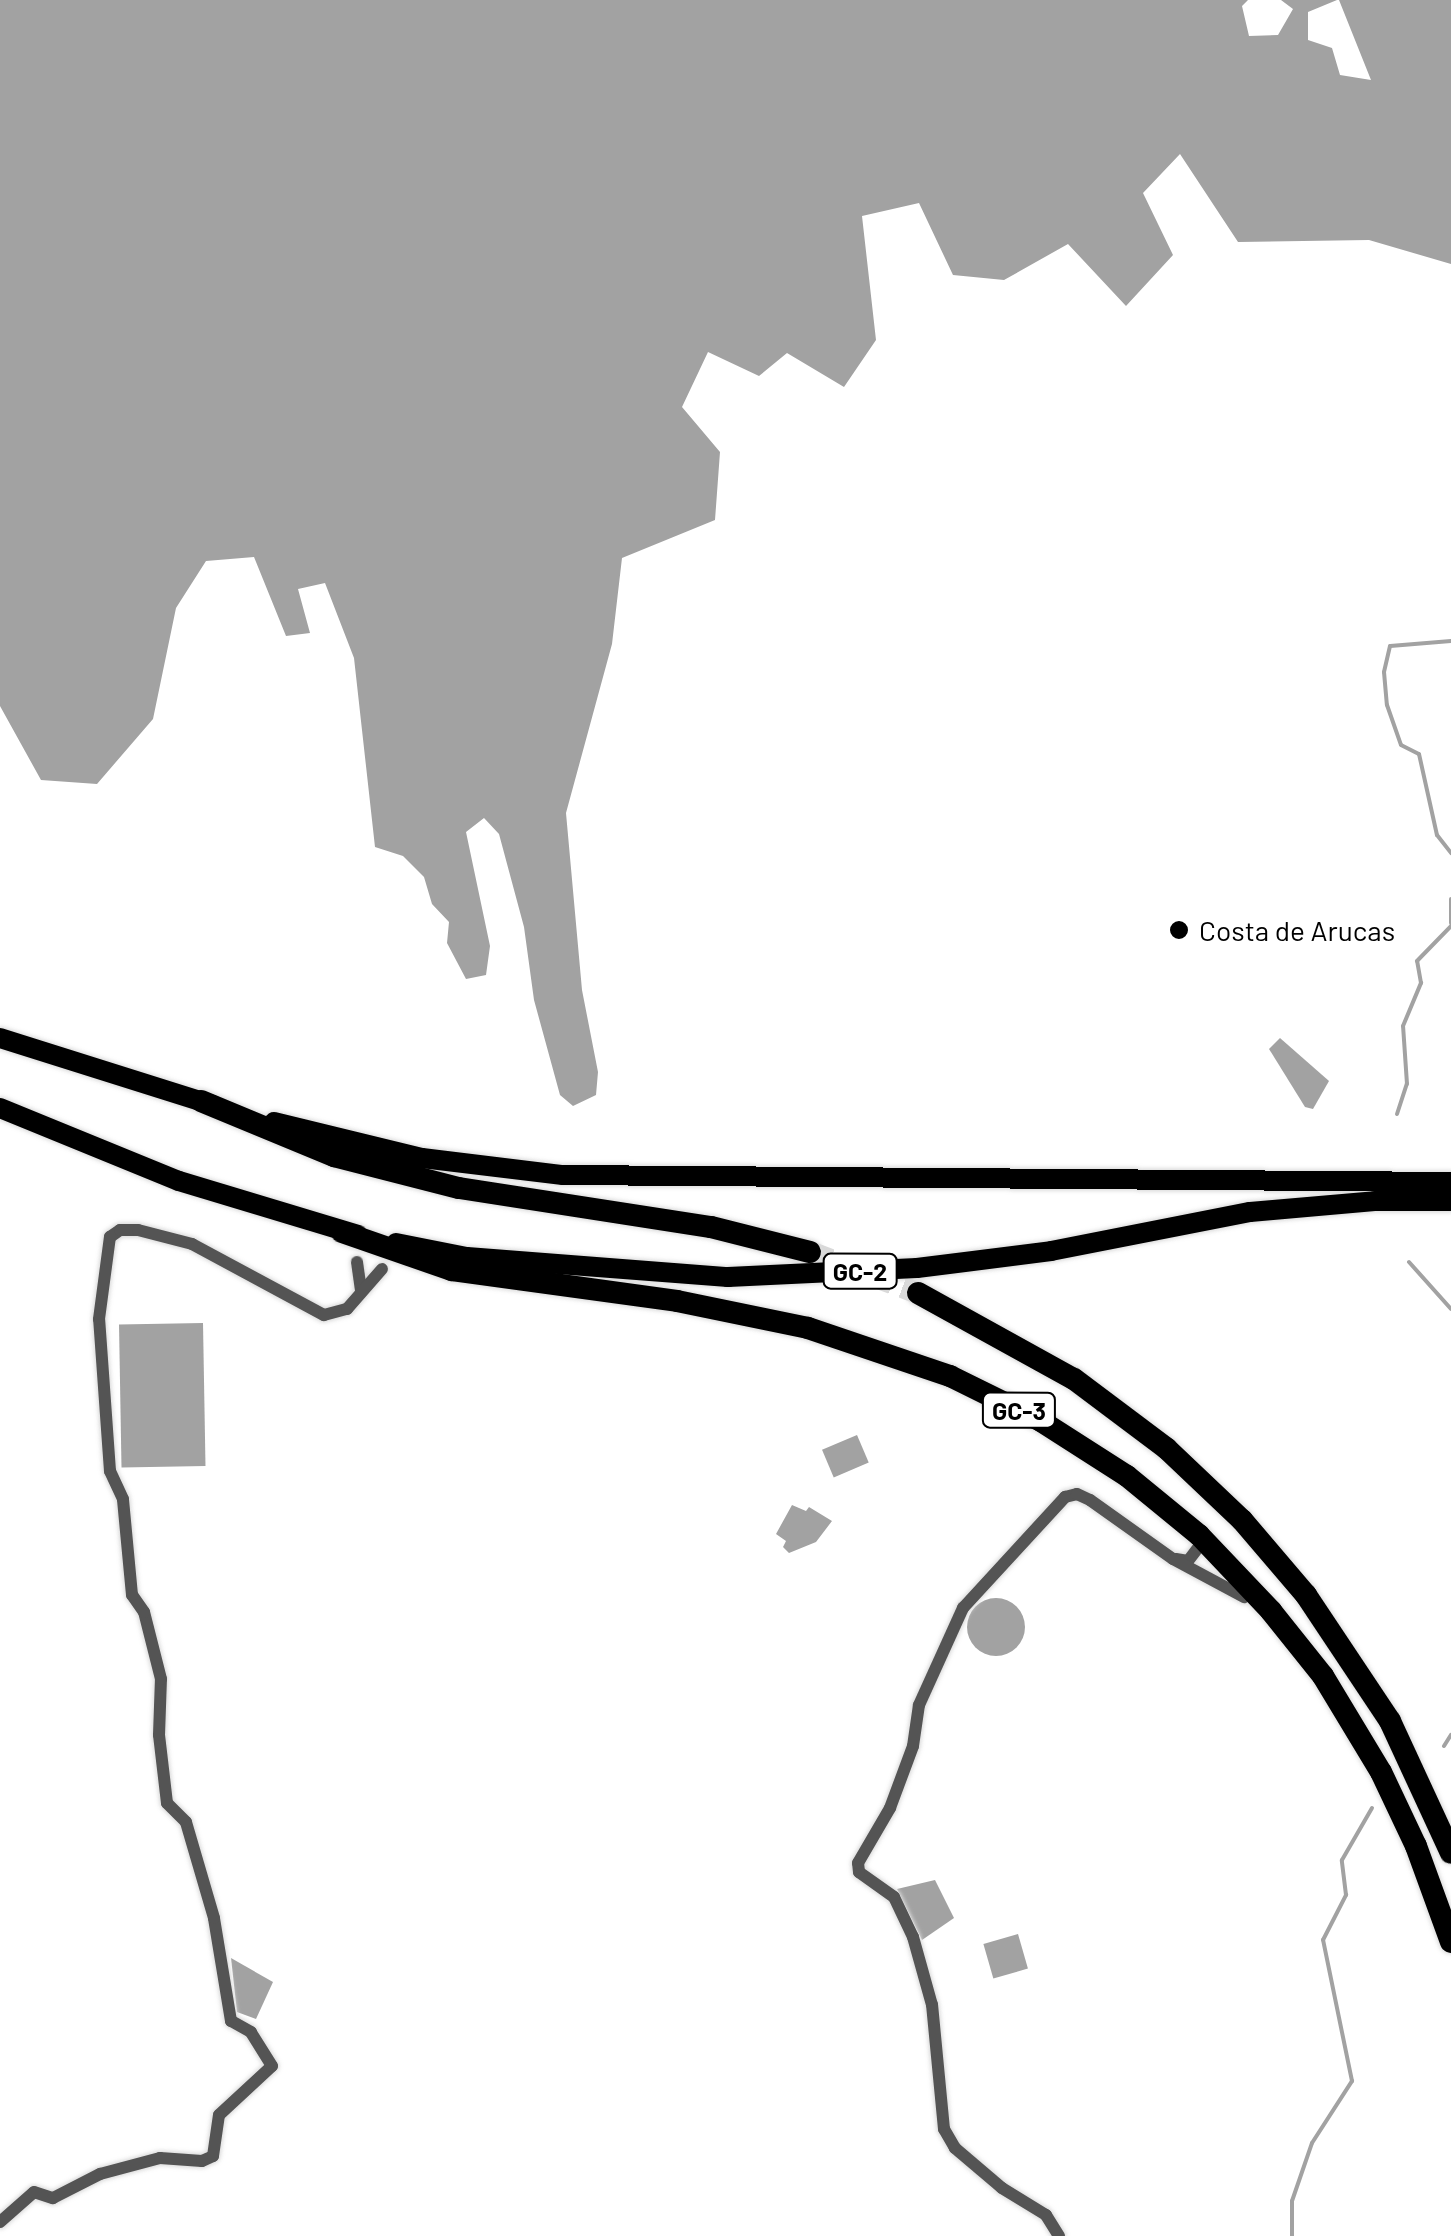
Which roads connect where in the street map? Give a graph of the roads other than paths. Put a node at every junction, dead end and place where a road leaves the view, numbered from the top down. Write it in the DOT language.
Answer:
graph roads {
  1 [pos="0,1038"];
  2 [pos="201,1101"];
  3 [pos="0,1108"];
  4 [pos="1448,1192"];
  5 [pos="342,1232"];
  6 [pos="810,1252"];
  7 [pos="357,1262"];
  8 [pos="382,1269"];
  9 [pos="918,1293"];
  10 [pos="361,1295"];
  11 [pos="1197,1549"];
  12 [pos="1173,1559"];
  13 [pos="1244,1597"];
  14 [pos="1416,1846"];
  15 [pos="1451,1853"];
  16 [pos="1451,1942"];
  17 [pos="0,2222"];
  18 [pos="1059,2236"];
  1 -- 2 [label="highway, GC-2"];
  2 -- 4 [label="highway, GC-2"];
  2 -- 6 [label="highway"];
  3 -- 5 [label="highway, GC-2"];
  4 -- 5 [label="highway, GC-2"];
  5 -- 14 [label="highway, GC-3"];
  7 -- 10 [label="street"];
  8 -- 10 [label="street"];
  9 -- 15 [label="highway, GC-3"];
  10 -- 17 [label="street"];
  11 -- 12 [label="street"];
  11 -- 13 [label="highway"];
  12 -- 13 [label="street"];
  12 -- 18 [label="street"];
  13 -- 14 [label="highway"];
  14 -- 16 [label="highway, GC-3"];
}
